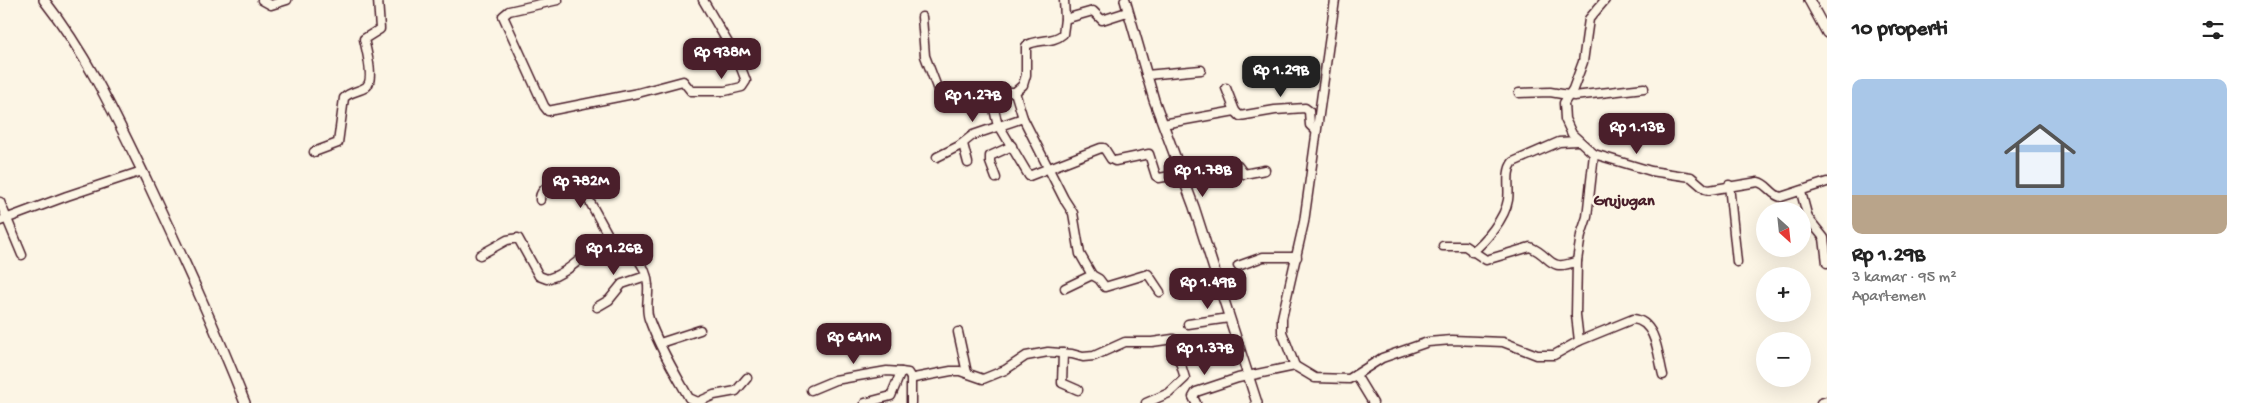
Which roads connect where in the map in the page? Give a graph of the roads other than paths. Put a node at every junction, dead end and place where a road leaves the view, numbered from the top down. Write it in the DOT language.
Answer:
graph roads {
  1 [pos="44,0"];
  2 [pos="262,0"];
  3 [pos="287,0"];
  4 [pos="378,0"];
  5 [pos="558,0"];
  6 [pos="703,0"];
  7 [pos="1064,0"];
  8 [pos="1125,0"];
  9 [pos="1335,0"];
  10 [pos="1605,0"];
  11 [pos="1811,0"];
  12 [pos="1127,12"];
  13 [pos="922,17"];
  14 [pos="1065,19"];
  15 [pos="1827,33"];
  16 [pos="1200,70"];
  17 [pos="1146,75"];
  18 [pos="1226,88"];
  19 [pos="1644,88"];
  20 [pos="990,91"];
  21 [pos="1015,92"];
  22 [pos="1519,93"];
  23 [pos="1568,96"];
  24 [pos="1235,111"];
  25 [pos="1022,118"];
  26 [pos="1163,124"];
  27 [pos="999,126"];
  28 [pos="1316,131"];
  29 [pos="1577,141"];
  30 [pos="963,144"];
  31 [pos="1012,146"];
  32 [pos="314,152"];
  33 [pos="1594,154"];
  34 [pos="937,157"];
  35 [pos="968,163"];
  36 [pos="1048,169"];
  37 [pos="1265,170"];
  38 [pos="142,171"];
  39 [pos="1181,174"];
  40 [pos="996,178"];
  41 [pos="1827,182"];
  42 [pos="1729,185"];
  43 [pos="1801,192"];
  44 [pos="540,200"];
  45 [pos="0,202"];
  46 [pos="3,220"];
  47 [pos="1825,234"];
  48 [pos="610,245"];
  49 [pos="1443,246"];
  50 [pos="1826,250"];
  51 [pos="1472,252"];
  52 [pos="22,255"];
  53 [pos="480,255"];
  54 [pos="1297,257"];
  55 [pos="1577,261"];
  56 [pos="1737,262"];
  57 [pos="1827,263"];
  58 [pos="1238,266"];
  59 [pos="1092,275"];
  60 [pos="646,276"];
  61 [pos="1065,288"];
  62 [pos="1160,292"];
  63 [pos="598,307"];
  64 [pos="1229,318"];
  65 [pos="1188,324"];
  66 [pos="700,330"];
  67 [pos="958,332"];
  68 [pos="1579,341"];
  69 [pos="660,343"];
  70 [pos="1063,353"];
  71 [pos="1295,366"];
  72 [pos="901,372"];
  73 [pos="966,373"];
  74 [pos="1358,374"];
  75 [pos="1663,375"];
  76 [pos="1250,376"];
  77 [pos="747,378"];
  78 [pos="911,378"];
  79 [pos="812,390"];
  80 [pos="1078,390"];
  81 [pos="1827,401"];
  82 [pos="699,402"];
  83 [pos="245,403"];
  84 [pos="865,403"];
  85 [pos="911,403"];
  86 [pos="1146,403"];
  87 [pos="1196,403"];
  88 [pos="1257,403"];
  89 [pos="1373,403"];
  90 [pos="1821,403"];
  1 -- 38 [label="street"];
  2 -- 3 [label="street"];
  4 -- 32 [label="street"];
  5 -- 6 [label="street"];
  7 -- 14 [label="street"];
  8 -- 12 [label="street"];
  9 -- 28 [label="street"];
  10 -- 23 [label="street"];
  11 -- 15 [label="street"];
  12 -- 14 [label="street"];
  12 -- 17 [label="street"];
  13 -- 20 [label="street"];
  14 -- 21 [label="street"];
  16 -- 17 [label="street"];
  17 -- 26 [label="street"];
  18 -- 24 [label="street"];
  19 -- 23 [label="street"];
  20 -- 21 [label="street"];
  20 -- 27 [label="street"];
  21 -- 25 [label="street"];
  22 -- 23 [label="street"];
  23 -- 29 [label="street"];
  24 -- 26 [label="street"];
  24 -- 28 [label="street"];
  25 -- 27 [label="street"];
  25 -- 36 [label="street"];
  26 -- 39 [label="street"];
  27 -- 30 [label="street"];
  27 -- 31 [label="street"];
  28 -- 54 [label="street"];
  29 -- 33 [label="street"];
  29 -- 51 [label="street"];
  30 -- 34 [label="street"];
  30 -- 35 [label="street"];
  31 -- 36 [label="street"];
  31 -- 40 [label="street"];
  33 -- 42 [label="street"];
  33 -- 55 [label="street"];
  36 -- 39 [label="street"];
  36 -- 59 [label="street"];
  37 -- 39 [label="street"];
  38 -- 46 [label="street"];
  38 -- 83 [label="street"];
  39 -- 64 [label="street"];
  41 -- 43 [label="street"];
  42 -- 43 [label="street"];
  42 -- 56 [label="street"];
  43 -- 47 [label="street"];
  44 -- 48 [label="street"];
  45 -- 46 [label="street"];
  46 -- 52 [label="street"];
  47 -- 50 [label="street"];
  48 -- 53 [label="street"];
  48 -- 60 [label="street"];
  49 -- 51 [label="street"];
  50 -- 57 [label="street"];
  51 -- 55 [label="street"];
  54 -- 58 [label="street"];
  54 -- 71 [label="street"];
  55 -- 68 [label="street"];
  59 -- 61 [label="street"];
  59 -- 62 [label="street"];
  60 -- 63 [label="street"];
  60 -- 69 [label="street"];
  64 -- 65 [label="street"];
  64 -- 76 [label="street"];
  66 -- 69 [label="street"];
  67 -- 73 [label="street"];
  68 -- 74 [label="street"];
  68 -- 75 [label="street"];
  69 -- 82 [label="street"];
  70 -- 73 [label="street"];
  70 -- 80 [label="street"];
  70 -- 86 [label="street"];
  71 -- 74 [label="street"];
  71 -- 76 [label="street"];
  72 -- 78 [label="street"];
  72 -- 79 [label="street"];
  72 -- 84 [label="street"];
  73 -- 78 [label="street"];
  74 -- 89 [label="street"];
  76 -- 87 [label="street"];
  76 -- 88 [label="street"];
  77 -- 82 [label="street"];
  78 -- 85 [label="street"];
  81 -- 90 [label="street"];
}
